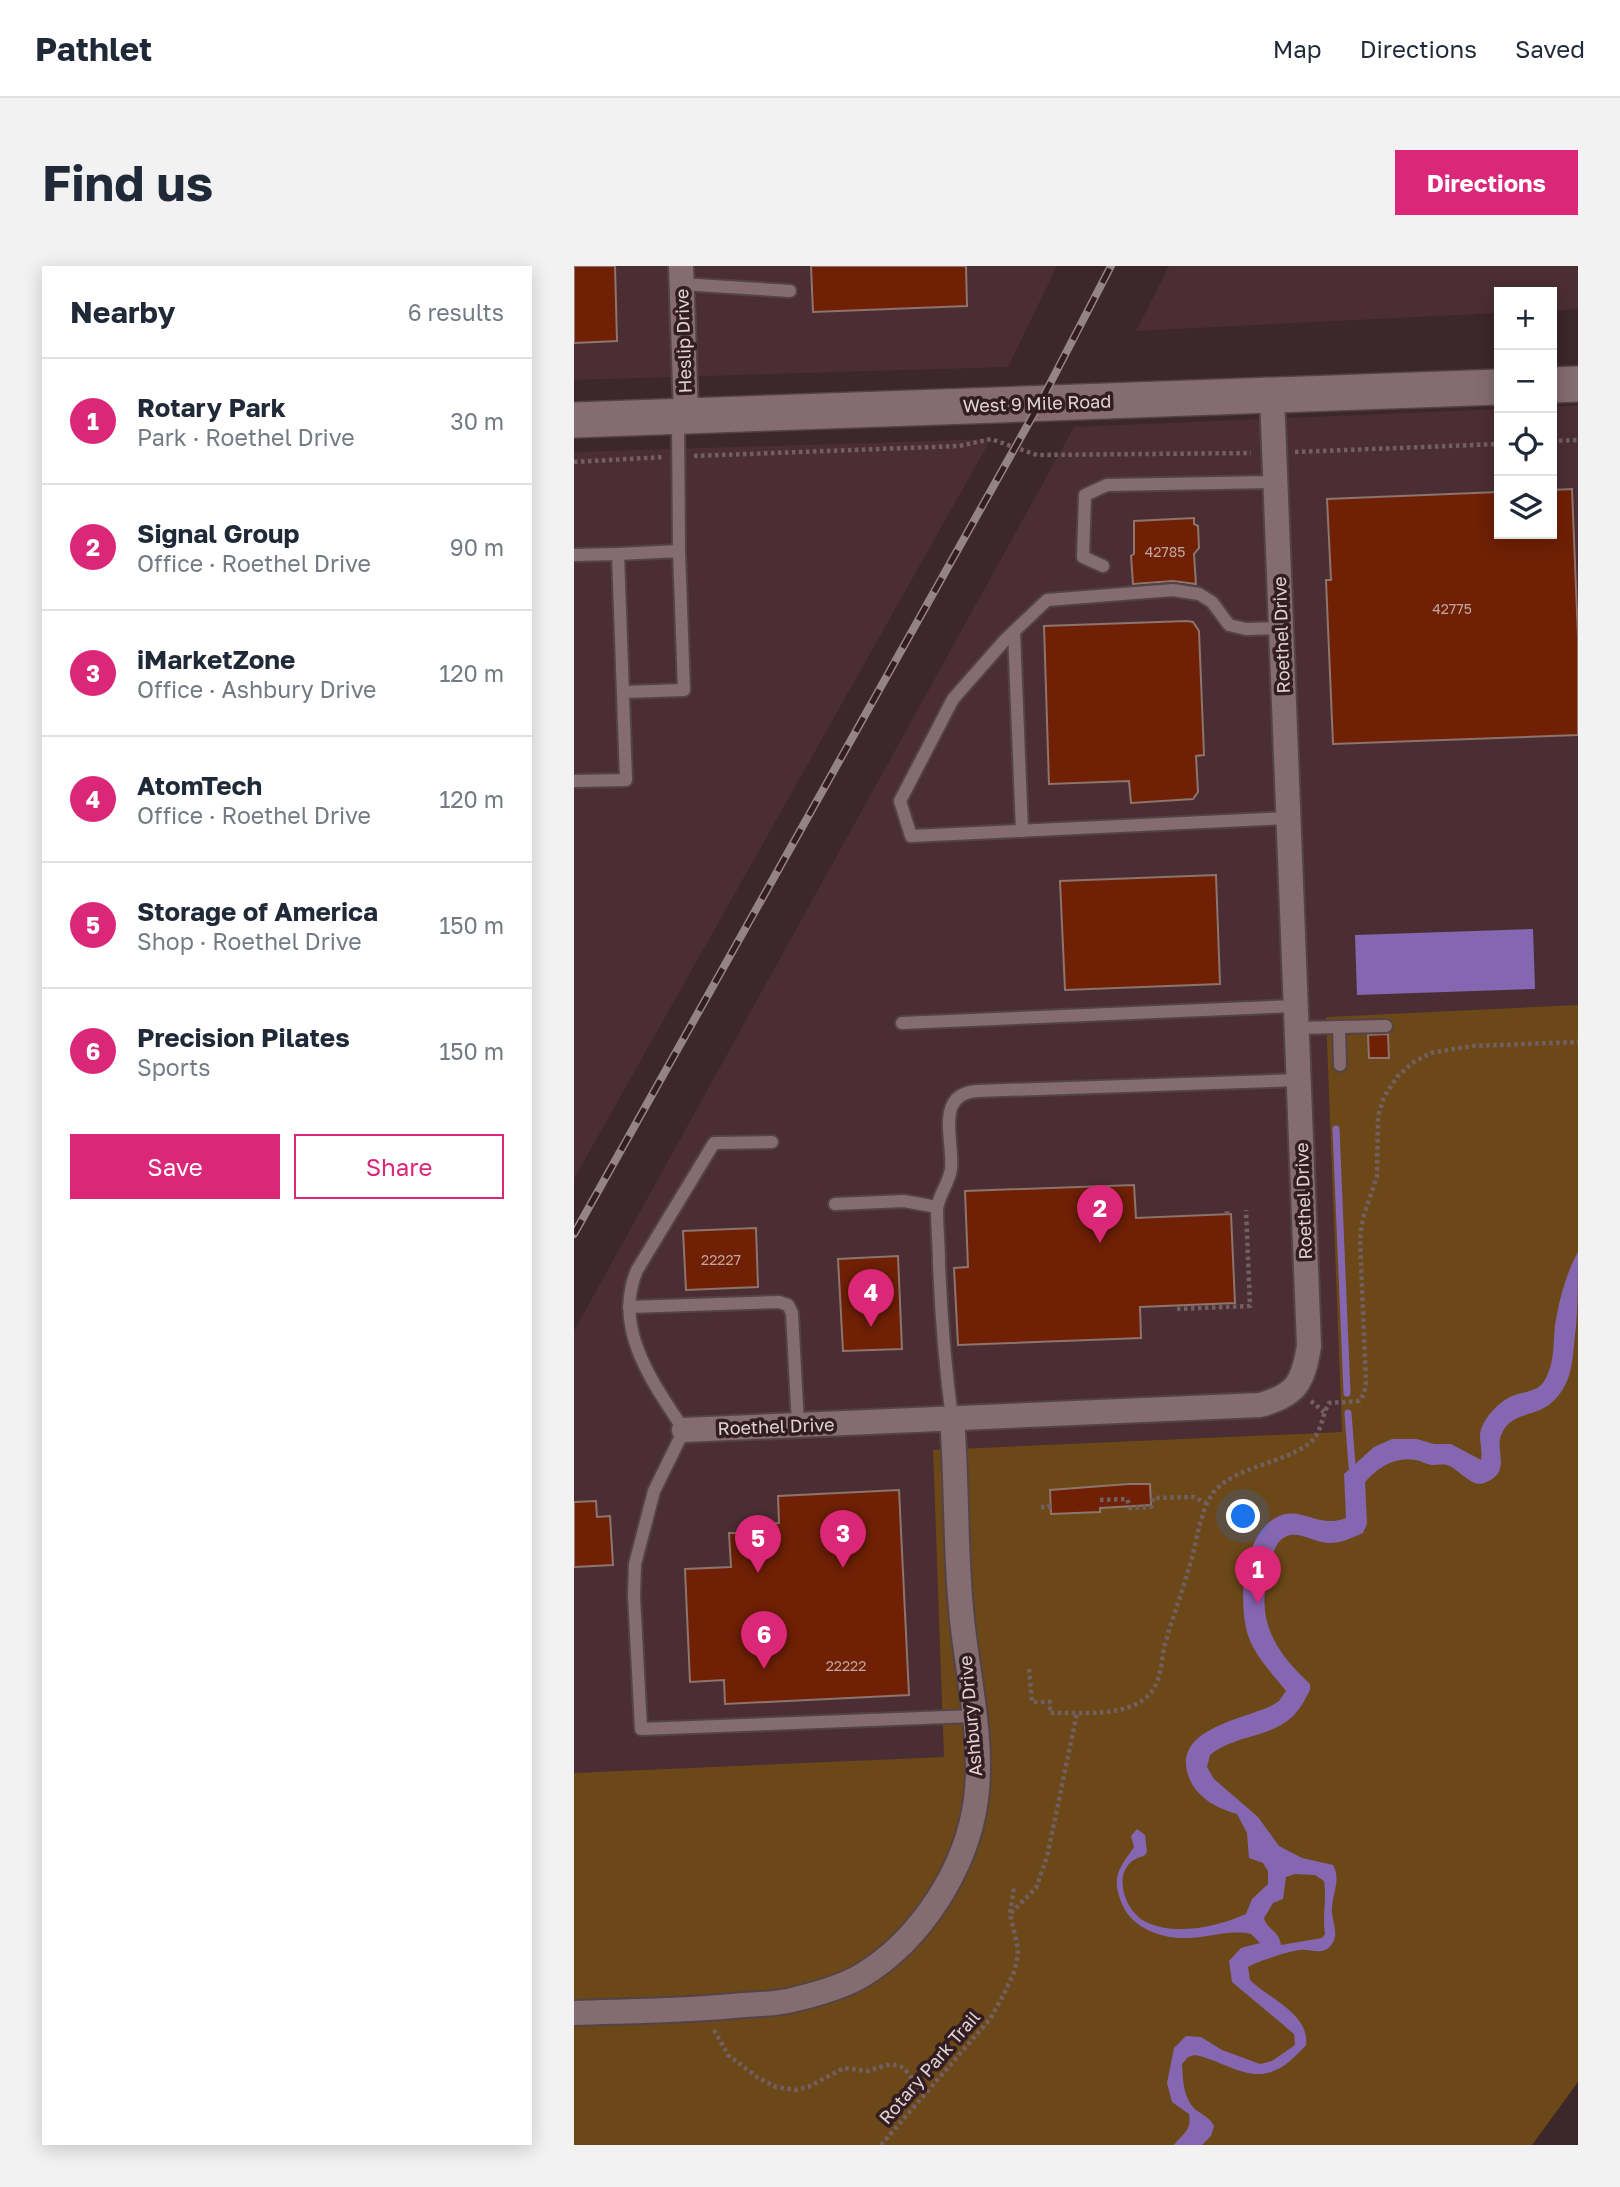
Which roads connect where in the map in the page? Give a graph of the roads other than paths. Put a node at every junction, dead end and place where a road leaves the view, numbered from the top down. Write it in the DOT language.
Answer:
graph roads {
  1 [pos="681,275"];
  2 [pos="790,291"];
  3 [pos="1578,384"];
  4 [pos="1557,385"];
  5 [pos="1494,387"];
  6 [pos="1272,396"];
  7 [pos="682,416"];
  8 [pos="574,420"];
  9 [pos="1275,482"];
  10 [pos="679,551"];
  11 [pos="618,554"];
  12 [pos="574,555"];
  13 [pos="1103,566"];
  14 [pos="1280,628"];
  15 [pos="1014,632"];
  16 [pos="624,692"];
  17 [pos="574,781"];
  18 [pos="1288,818"];
  19 [pos="1022,831"];
  20 [pos="1295,1017"];
  21 [pos="902,1023"];
  22 [pos="1386,1026"];
  23 [pos="1339,1027"];
  24 [pos="1340,1065"];
  25 [pos="1298,1080"];
  26 [pos="772,1142"];
  27 [pos="835,1204"];
  28 [pos="937,1208"];
  29 [pos="628,1307"];
  30 [pos="952,1418"];
  31 [pos="798,1425"];
  32 [pos="684,1430"];
  33 [pos="973,1716"];
  34 [pos="574,2013"];
  1 -- 2 [label="lane"];
  1 -- 7 [label="street, Heslip Drive"];
  3 -- 4 [label="street"];
  5 -- 6 [label="street, West 9 Mile Road"];
  6 -- 7 [label="street, West 9 Mile Road"];
  6 -- 9 [label="street, Roethel Drive"];
  7 -- 8 [label="street, West 9 Mile Road"];
  7 -- 10 [label="lane"];
  9 -- 13 [label="lane"];
  9 -- 14 [label="street, Roethel Drive"];
  10 -- 11 [label="lane"];
  10 -- 16 [label="lane"];
  11 -- 12 [label="lane"];
  11 -- 16 [label="lane"];
  14 -- 15 [label="lane"];
  14 -- 18 [label="street, Roethel Drive"];
  15 -- 19 [label="lane"];
  15 -- 19 [label="lane"];
  16 -- 17 [label="lane"];
  18 -- 19 [label="lane"];
  18 -- 20 [label="street, Roethel Drive"];
  20 -- 21 [label="lane"];
  20 -- 23 [label="lane"];
  20 -- 25 [label="street, Roethel Drive"];
  22 -- 23 [label="lane"];
  23 -- 24 [label="lane"];
  25 -- 28 [label="lane"];
  25 -- 30 [label="street, Roethel Drive"];
  26 -- 29 [label="lane"];
  27 -- 28 [label="lane"];
  28 -- 30 [label="lane"];
  29 -- 31 [label="lane"];
  29 -- 32 [label="lane"];
  30 -- 31 [label="street, Roethel Drive"];
  30 -- 33 [label="street, Ashbury Drive"];
  31 -- 32 [label="street, Roethel Drive"];
  32 -- 33 [label="lane"];
  33 -- 34 [label="street, Ashbury Drive"];
}
